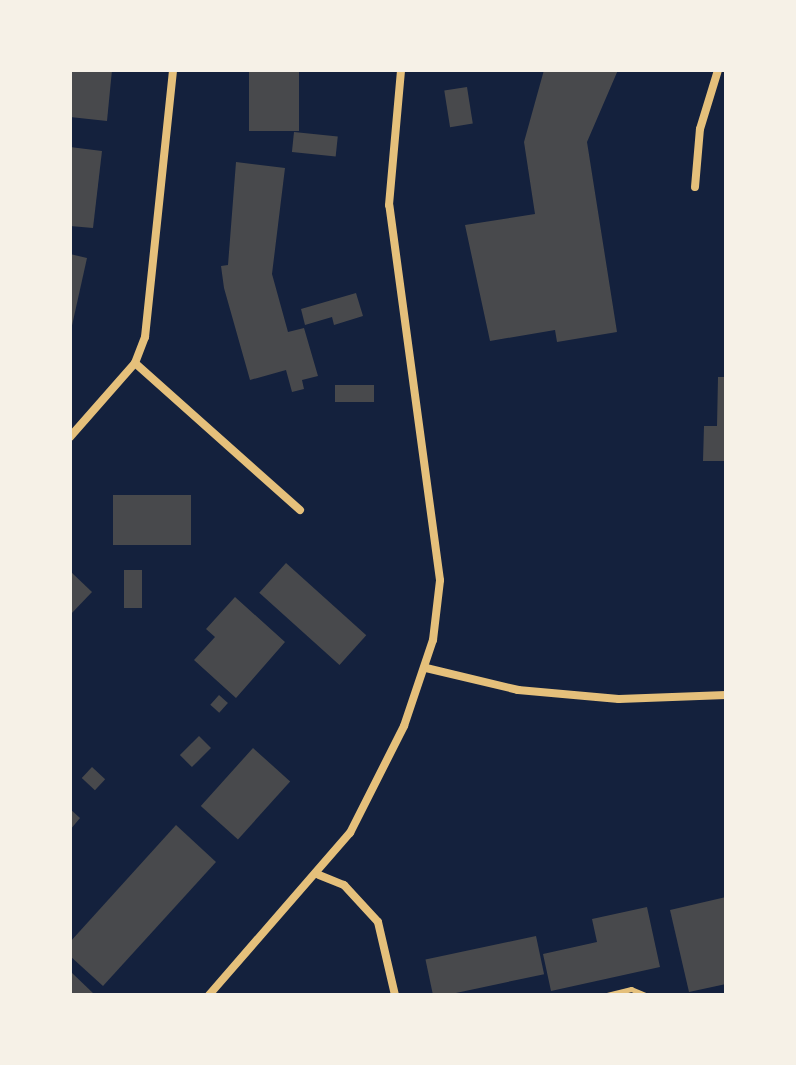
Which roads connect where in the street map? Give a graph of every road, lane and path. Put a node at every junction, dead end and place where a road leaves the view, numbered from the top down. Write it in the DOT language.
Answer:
graph roads {
  1 [pos="173,70"];
  2 [pos="401,70"];
  3 [pos="718,70"];
  4 [pos="695,187"];
  5 [pos="135,363"];
  6 [pos="70,437"];
  7 [pos="300,510"];
  8 [pos="426,668"];
  9 [pos="726,695"];
  10 [pos="319,875"];
  11 [pos="209,995"];
  12 [pos="395,995"];
  13 [pos="607,995"];
  14 [pos="645,995"];
  1 -- 5 [label="street"];
  2 -- 8 [label="street"];
  3 -- 4 [label="street"];
  5 -- 6 [label="street"];
  5 -- 7 [label="street"];
  8 -- 9 [label="street"];
  8 -- 10 [label="street"];
  10 -- 11 [label="street"];
  10 -- 12 [label="street"];
  13 -- 14 [label="path"];
}
